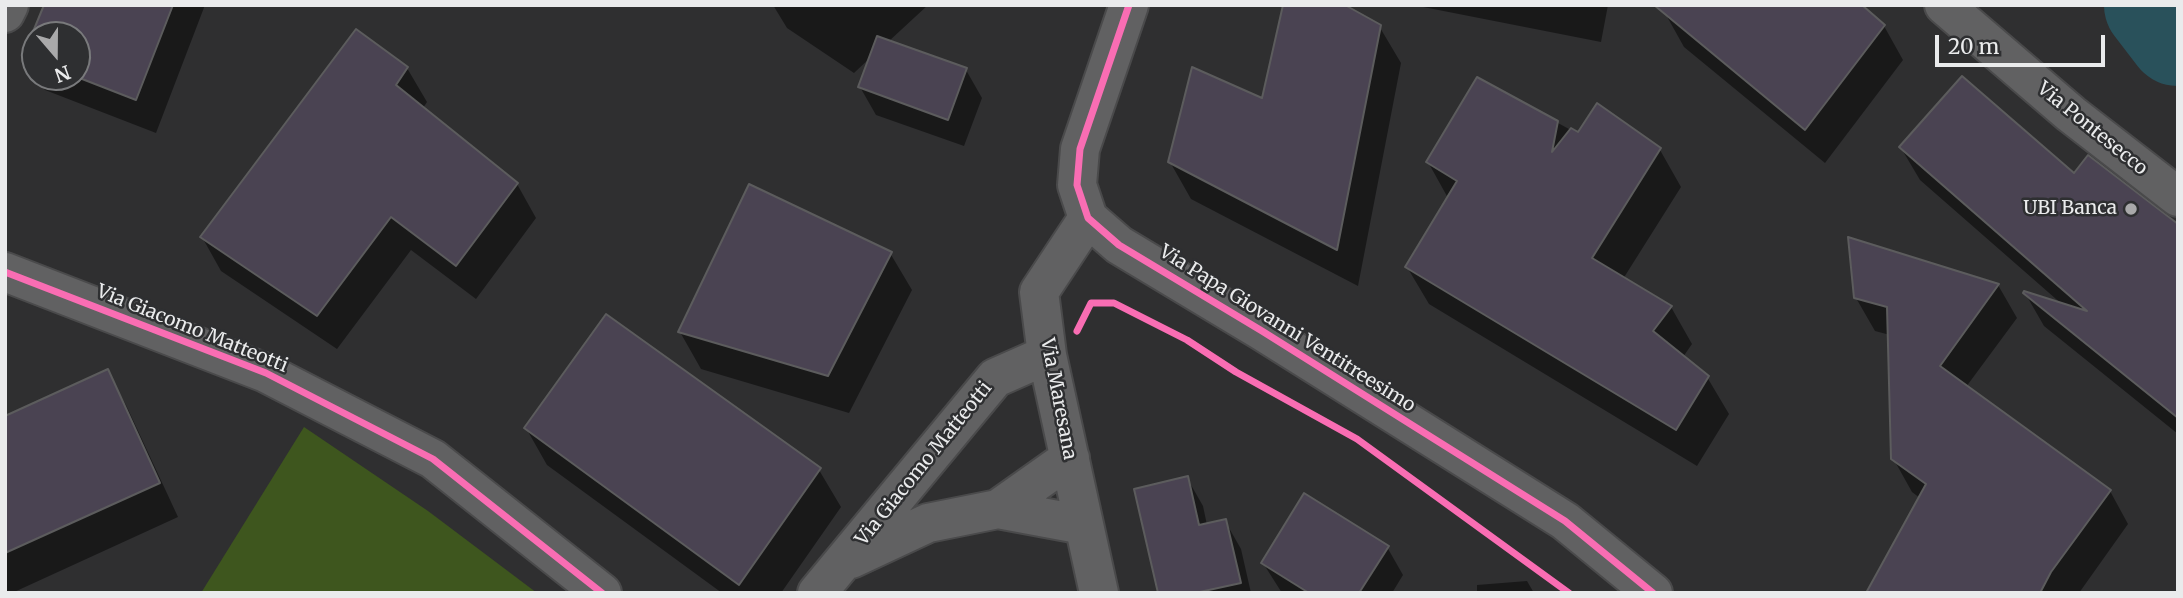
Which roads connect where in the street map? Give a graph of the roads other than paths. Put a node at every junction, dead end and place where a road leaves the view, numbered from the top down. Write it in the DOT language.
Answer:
graph roads {
  1 [pos="9,5"];
  2 [pos="1129,5"];
  3 [pos="1944,5"];
  4 [pos="5,13"];
  5 [pos="2178,197"];
  6 [pos="1088,218"];
  7 [pos="5,272"];
  8 [pos="1047,355"];
  9 [pos="1070,458"];
  10 [pos="998,509"];
  11 [pos="1084,525"];
  12 [pos="843,563"];
  13 [pos="602,593"];
  14 [pos="817,593"];
  15 [pos="1099,593"];
  16 [pos="1653,593"];
  1 -- 4 [label="street"];
  2 -- 6 [label="street"];
  3 -- 5 [label="street, Via Pontesecco"];
  6 -- 8 [label="street, Via Maresana"];
  6 -- 16 [label="street, Via Papa Giovanni Ventitreesimo"];
  7 -- 13 [label="street, Via Giacomo Matteotti"];
  8 -- 9 [label="street, Via Maresana"];
  8 -- 12 [label="street, Via Giacomo Matteotti"];
  9 -- 10 [label="street, Via Giacomo Matteotti"];
  9 -- 11 [label="street, Via Maresana"];
  10 -- 11 [label="street, Via Giacomo Matteotti"];
  10 -- 12 [label="street, Via Giacomo Matteotti"];
  11 -- 15 [label="street, Via Maresana"];
  12 -- 14 [label="street, Via Giacomo Matteotti"];
}
